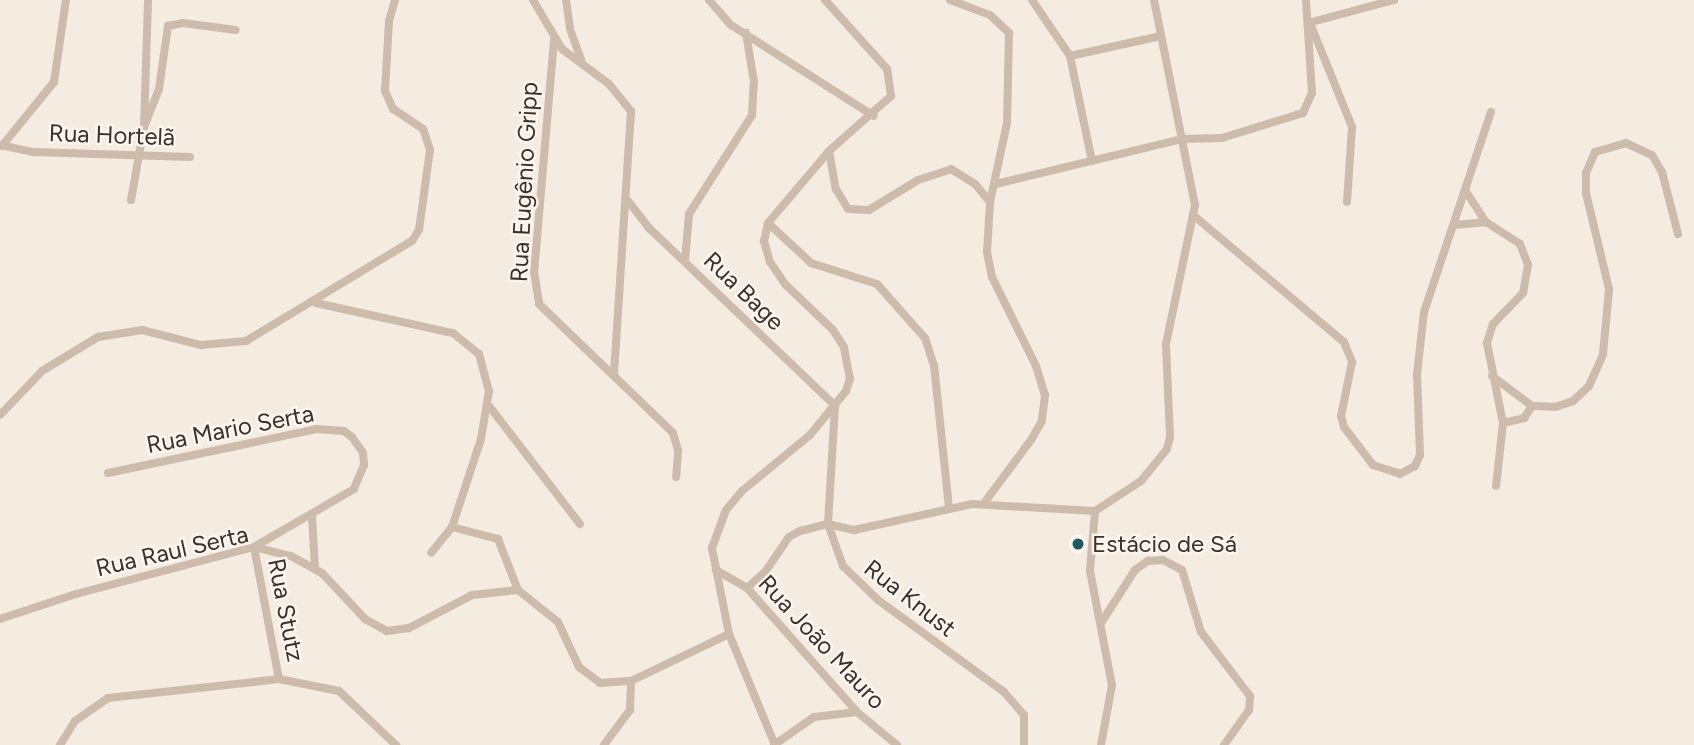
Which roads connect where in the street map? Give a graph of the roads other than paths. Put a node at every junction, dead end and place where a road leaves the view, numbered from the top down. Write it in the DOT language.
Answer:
graph roads {
  1 [pos="66,0"];
  2 [pos="148,0"];
  3 [pos="395,0"];
  4 [pos="533,0"];
  5 [pos="566,0"];
  6 [pos="709,0"];
  7 [pos="825,0"];
  8 [pos="950,0"];
  9 [pos="1032,0"];
  10 [pos="1154,0"];
  11 [pos="1306,0"];
  12 [pos="1394,0"];
  13 [pos="1308,23"];
  14 [pos="236,30"];
  15 [pos="743,32"];
  16 [pos="1161,36"];
  17 [pos="554,40"];
  18 [pos="1070,56"];
  19 [pos="581,60"];
  20 [pos="1491,112"];
  21 [pos="874,116"];
  22 [pos="144,127"];
  23 [pos="1182,139"];
  24 [pos="1,146"];
  25 [pos="829,151"];
  26 [pos="142,155"];
  27 [pos="190,157"];
  28 [pos="1092,161"];
  29 [pos="996,184"];
  30 [pos="1465,190"];
  31 [pos="131,200"];
  32 [pos="628,201"];
  33 [pos="990,202"];
  34 [pos="1347,202"];
  35 [pos="1193,215"];
  36 [pos="1486,222"];
  37 [pos="768,223"];
  38 [pos="1454,225"];
  39 [pos="1678,234"];
  40 [pos="685,261"];
  41 [pos="316,303"];
  42 [pos="614,375"];
  43 [pos="1492,376"];
  44 [pos="489,406"];
  45 [pos="835,406"];
  46 [pos="1532,406"];
  47 [pos="0,415"];
  48 [pos="1503,423"];
  49 [pos="108,473"];
  50 [pos="676,477"];
  51 [pos="1496,486"];
  52 [pos="984,503"];
  53 [pos="949,507"];
  54 [pos="1095,511"];
  55 [pos="312,516"];
  56 [pos="580,523"];
  57 [pos="828,524"];
  58 [pos="452,527"];
  59 [pos="254,547"];
  60 [pos="431,552"];
  61 [pos="315,568"];
  62 [pos="716,570"];
  63 [pos="747,588"];
  64 [pos="518,590"];
  65 [pos="0,620"];
  66 [pos="1101,623"];
  67 [pos="729,634"];
  68 [pos="279,679"];
  69 [pos="631,681"];
  70 [pos="857,712"];
  71 [pos="60,745"];
  72 [pos="396,745"];
  73 [pos="604,745"];
  74 [pos="775,745"];
  75 [pos="897,745"];
  76 [pos="1024,745"];
  77 [pos="1101,745"];
  78 [pos="1224,745"];
  1 -- 24 [label="street"];
  2 -- 22 [label="street"];
  3 -- 41 [label="street"];
  4 -- 17 [label="street"];
  5 -- 19 [label="street"];
  6 -- 15 [label="street"];
  7 -- 21 [label="street"];
  8 -- 29 [label="street"];
  9 -- 18 [label="street"];
  10 -- 16 [label="street"];
  11 -- 13 [label="street"];
  12 -- 13 [label="street"];
  13 -- 23 [label="street"];
  13 -- 34 [label="street"];
  14 -- 22 [label="street"];
  15 -- 21 [label="street"];
  15 -- 40 [label="street"];
  16 -- 18 [label="street"];
  16 -- 23 [label="street"];
  17 -- 19 [label="street"];
  17 -- 42 [label="street, Rua Eugênio Gripp"];
  18 -- 28 [label="street"];
  19 -- 32 [label="street"];
  20 -- 30 [label="street"];
  21 -- 25 [label="street"];
  22 -- 26 [label="street"];
  23 -- 28 [label="street"];
  23 -- 35 [label="street"];
  24 -- 26 [label="street, Rua Hortelã"];
  25 -- 33 [label="street"];
  25 -- 37 [label="street"];
  26 -- 27 [label="street, Rua Hortelã"];
  26 -- 31 [label="street"];
  28 -- 29 [label="street"];
  29 -- 33 [label="street"];
  30 -- 36 [label="street"];
  30 -- 38 [label="street"];
  32 -- 40 [label="street, Rua Bage"];
  32 -- 42 [label="street"];
  33 -- 52 [label="street"];
  35 -- 38 [label="street"];
  35 -- 54 [label="street"];
  36 -- 38 [label="street"];
  36 -- 43 [label="street"];
  37 -- 45 [label="street"];
  37 -- 53 [label="street"];
  39 -- 46 [label="street"];
  40 -- 45 [label="street, Rua Bage"];
  41 -- 44 [label="street"];
  41 -- 47 [label="street"];
  42 -- 50 [label="street, Rua Eugênio Gripp"];
  43 -- 46 [label="street"];
  43 -- 48 [label="street"];
  44 -- 56 [label="street"];
  44 -- 58 [label="street"];
  45 -- 57 [label="street, Rua Knust"];
  45 -- 62 [label="street"];
  46 -- 48 [label="street"];
  48 -- 51 [label="street"];
  49 -- 55 [label="street, Rua Mario Serta"];
  52 -- 53 [label="street"];
  52 -- 54 [label="street"];
  53 -- 57 [label="street"];
  54 -- 66 [label="street"];
  55 -- 59 [label="street, Rua Mario Serta"];
  55 -- 61 [label="street"];
  57 -- 63 [label="street"];
  57 -- 76 [label="street, Rua Knust"];
  58 -- 60 [label="street"];
  58 -- 64 [label="street"];
  59 -- 61 [label="street, Rua Raul Serta"];
  59 -- 65 [label="street, Rua Raul Serta"];
  59 -- 68 [label="street, Rua Stutz"];
  61 -- 64 [label="street, Rua Raul Serta"];
  62 -- 63 [label="street, Rua João Mauro"];
  62 -- 67 [label="street"];
  63 -- 70 [label="street, Rua João Mauro"];
  64 -- 69 [label="street"];
  66 -- 77 [label="street"];
  66 -- 78 [label="street"];
  67 -- 69 [label="street"];
  67 -- 74 [label="street"];
  68 -- 71 [label="street"];
  68 -- 72 [label="street"];
  69 -- 73 [label="street"];
  70 -- 74 [label="street"];
  70 -- 75 [label="street, Rua João Mauro"];
}
